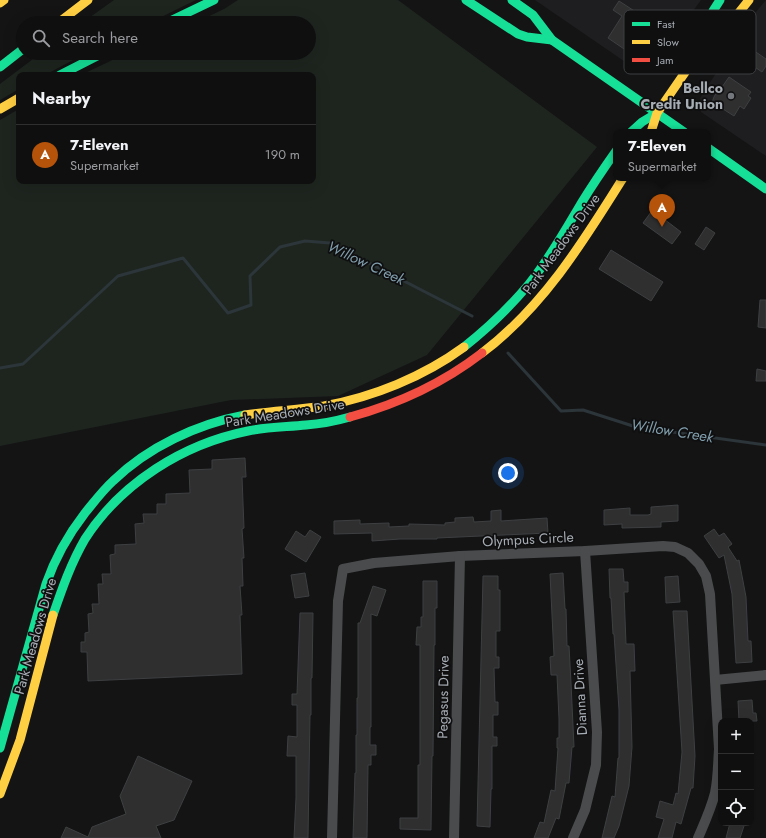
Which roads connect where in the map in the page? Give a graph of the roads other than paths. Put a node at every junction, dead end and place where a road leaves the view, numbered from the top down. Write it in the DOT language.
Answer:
graph roads {
  1 [pos="4,0"];
  2 [pos="88,0"];
  3 [pos="214,0"];
  4 [pos="466,0"];
  5 [pos="512,0"];
  6 [pos="720,0"];
  7 [pos="741,0"];
  8 [pos="749,0"];
  9 [pos="0,3"];
  10 [pos="714,10"];
  11 [pos="732,10"];
  12 [pos="741,10"];
  13 [pos="67,16"];
  14 [pos="181,16"];
  15 [pos="552,40"];
  16 [pos="16,54"];
  17 [pos="89,60"];
  18 [pos="0,67"];
  19 [pos="66,72"];
  20 [pos="684,74"];
  21 [pos="16,100"];
  22 [pos="0,109"];
  23 [pos="657,112"];
  24 [pos="634,129"];
  25 [pos="652,129"];
  26 [pos="680,129"];
  27 [pos="711,150"];
  28 [pos="613,156"];
  29 [pos="621,181"];
  30 [pos="766,189"];
  31 [pos="585,551"];
  32 [pos="460,556"];
  33 [pos="766,675"];
  34 [pos="715,680"];
  35 [pos="0,748"];
  36 [pos="0,794"];
  37 [pos="332,838"];
  38 [pos="454,838"];
  39 [pos="573,838"];
  40 [pos="698,838"];
  1 -- 9 [label="main road"];
  2 -- 13 [label="main road"];
  3 -- 14 [label="main road"];
  4 -- 15 [label="main road"];
  5 -- 15 [label="main road"];
  6 -- 10 [label="main road"];
  7 -- 11 [label="main road"];
  8 -- 12 [label="main road"];
  15 -- 23 [label="main road"];
  16 -- 18 [label="main road"];
  17 -- 19 [label="main road"];
  20 -- 23 [label="main road"];
  21 -- 22 [label="main road"];
  23 -- 24 [label="main road"];
  23 -- 25 [label="main road"];
  23 -- 26 [label="main road"];
  27 -- 30 [label="main road"];
  28 -- 35 [label="main road, Park Meadows Drive"];
  29 -- 36 [label="main road, Park Meadows Drive"];
  31 -- 32 [label="street, Olympus Circle"];
  31 -- 34 [label="street, Olympus Circle"];
  31 -- 39 [label="street, Dianna Drive"];
  32 -- 37 [label="street, Olympus Circle"];
  32 -- 38 [label="street, Pegasus Drive"];
  33 -- 34 [label="street"];
  34 -- 40 [label="street, Olympus Circle"];
}
